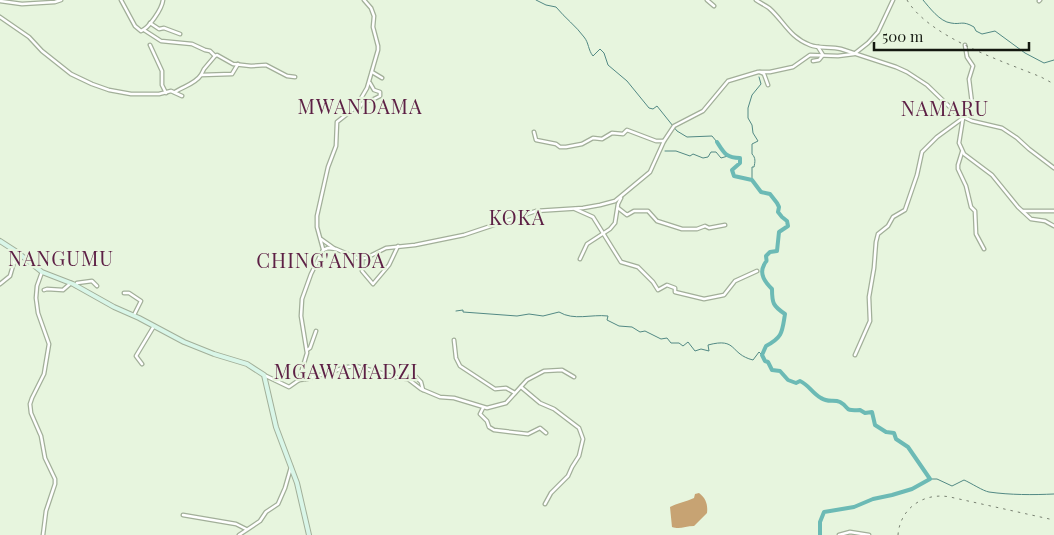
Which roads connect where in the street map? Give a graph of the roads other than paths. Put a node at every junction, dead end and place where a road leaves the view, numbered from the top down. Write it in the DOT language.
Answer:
graph roads {
  1 [pos="61,0"];
  2 [pos="121,0"];
  3 [pos="163,0"];
  4 [pos="364,0"];
  5 [pos="707,0"];
  6 [pos="756,0"];
  7 [pos="892,0"];
  8 [pos="0,1"];
  9 [pos="714,6"];
  10 [pos="0,17"];
  11 [pos="150,23"];
  12 [pos="144,30"];
  13 [pos="180,34"];
  14 [pos="150,45"];
  15 [pos="965,45"];
  16 [pos="818,47"];
  17 [pos="854,54"];
  18 [pos="823,55"];
  19 [pos="215,56"];
  20 [pos="813,61"];
  21 [pos="238,64"];
  22 [pos="372,72"];
  23 [pos="758,72"];
  24 [pos="201,75"];
  25 [pos="295,77"];
  26 [pos="382,78"];
  27 [pos="370,83"];
  28 [pos="768,85"];
  29 [pos="175,92"];
  30 [pos="166,93"];
  31 [pos="182,96"];
  32 [pos="356,107"];
  33 [pos="963,118"];
  34 [pos="534,132"];
  35 [pos="664,141"];
  36 [pos="962,152"];
  37 [pos="1054,168"];
  38 [pos="622,197"];
  39 [pos="618,208"];
  40 [pos="574,209"];
  41 [pos="1023,211"];
  42 [pos="1054,212"];
  43 [pos="725,225"];
  44 [pos="1054,226"];
  45 [pos="604,232"];
  46 [pos="320,238"];
  47 [pos="0,241"];
  48 [pos="398,246"];
  49 [pos="336,249"];
  50 [pos="984,249"];
  51 [pos="323,250"];
  52 [pos="17,252"];
  53 [pos="580,258"];
  54 [pos="362,259"];
  55 [pos="757,271"];
  56 [pos="42,272"];
  57 [pos="71,283"];
  58 [pos="0,284"];
  59 [pos="76,286"];
  60 [pos="97,286"];
  61 [pos="44,290"];
  62 [pos="124,292"];
  63 [pos="134,316"];
  64 [pos="154,326"];
  65 [pos="316,331"];
  66 [pos="454,340"];
  67 [pos="307,350"];
  68 [pos="855,355"];
  69 [pos="142,364"];
  70 [pos="264,375"];
  71 [pos="574,377"];
  72 [pos="405,378"];
  73 [pos="299,380"];
  74 [pos="521,387"];
  75 [pos="424,390"];
  76 [pos="515,393"];
  77 [pos="483,408"];
  78 [pos="546,433"];
  79 [pos="291,466"];
  80 [pos="545,504"];
  81 [pos="182,515"];
  82 [pos="246,529"];
  83 [pos="43,535"];
  84 [pos="239,535"];
  85 [pos="309,535"];
  86 [pos="839,535"];
  87 [pos="869,535"];
  1 -- 8 [label="street"];
  2 -- 12 [label="street"];
  3 -- 11 [label="street"];
  4 -- 22 [label="street"];
  5 -- 9 [label="street"];
  6 -- 16 [label="street"];
  7 -- 17 [label="street"];
  10 -- 30 [label="street"];
  11 -- 12 [label="street"];
  11 -- 13 [label="street"];
  12 -- 19 [label="street"];
  14 -- 30 [label="street"];
  15 -- 33 [label="street"];
  16 -- 17 [label="street"];
  16 -- 18 [label="street"];
  17 -- 18 [label="street"];
  17 -- 33 [label="street"];
  18 -- 20 [label="street"];
  18 -- 23 [label="street"];
  19 -- 21 [label="street"];
  19 -- 24 [label="street"];
  21 -- 24 [label="street"];
  21 -- 25 [label="street"];
  22 -- 26 [label="street"];
  22 -- 27 [label="street"];
  23 -- 28 [label="street"];
  23 -- 35 [label="street"];
  24 -- 29 [label="street"];
  27 -- 32 [label="street"];
  27 -- 32 [label="street"];
  29 -- 30 [label="street"];
  29 -- 31 [label="street"];
  32 -- 46 [label="street"];
  33 -- 36 [label="street"];
  33 -- 37 [label="street"];
  33 -- 68 [label="street"];
  34 -- 35 [label="street"];
  35 -- 38 [label="street"];
  36 -- 41 [label="street"];
  36 -- 50 [label="street"];
  38 -- 39 [label="street"];
  38 -- 40 [label="street"];
  39 -- 43 [label="street"];
  39 -- 45 [label="street"];
  40 -- 45 [label="street"];
  40 -- 48 [label="street"];
  41 -- 42 [label="street"];
  41 -- 44 [label="street"];
  45 -- 53 [label="street"];
  45 -- 55 [label="street"];
  46 -- 49 [label="street"];
  46 -- 51 [label="street"];
  47 -- 52 [label="street"];
  48 -- 54 [label="street"];
  48 -- 54 [label="street"];
  49 -- 51 [label="street"];
  49 -- 54 [label="street"];
  51 -- 67 [label="street"];
  52 -- 56 [label="street"];
  52 -- 58 [label="street"];
  56 -- 57 [label="street"];
  56 -- 83 [label="street"];
  57 -- 59 [label="street"];
  57 -- 61 [label="street"];
  59 -- 60 [label="street"];
  59 -- 63 [label="street"];
  62 -- 63 [label="street"];
  63 -- 64 [label="street"];
  64 -- 69 [label="street"];
  64 -- 70 [label="street"];
  65 -- 67 [label="street"];
  66 -- 76 [label="street"];
  67 -- 73 [label="street"];
  70 -- 73 [label="street"];
  70 -- 79 [label="street"];
  71 -- 74 [label="street"];
  72 -- 73 [label="street"];
  72 -- 75 [label="street"];
  72 -- 75 [label="street"];
  74 -- 76 [label="street"];
  74 -- 80 [label="street"];
  75 -- 77 [label="street"];
  76 -- 77 [label="street"];
  77 -- 78 [label="street"];
  79 -- 82 [label="street"];
  79 -- 85 [label="street"];
  81 -- 82 [label="street"];
  82 -- 84 [label="street"];
  86 -- 87 [label="street"];
}
